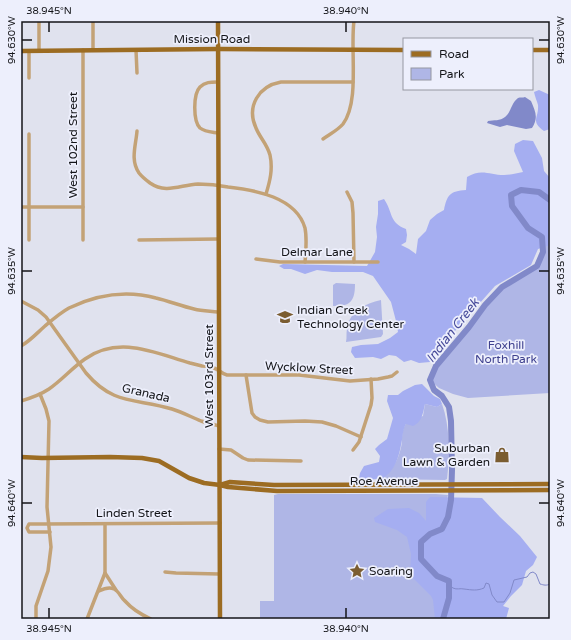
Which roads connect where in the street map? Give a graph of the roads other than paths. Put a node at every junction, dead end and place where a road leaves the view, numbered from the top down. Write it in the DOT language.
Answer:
graph roads {
  1 [pos="39,21"];
  2 [pos="93,21"];
  3 [pos="218,21"];
  4 [pos="354,21"];
  5 [pos="218,49"];
  6 [pos="83,50"];
  7 [pos="93,50"];
  8 [pos="136,50"];
  9 [pos="353,50"];
  10 [pos="403,50"];
  11 [pos="533,50"];
  12 [pos="550,50"];
  13 [pos="21,51"];
  14 [pos="29,51"];
  15 [pos="39,51"];
  16 [pos="137,73"];
  17 [pos="29,78"];
  18 [pos="218,82"];
  19 [pos="353,82"];
  20 [pos="137,131"];
  21 [pos="218,133"];
  22 [pos="29,134"];
  23 [pos="323,138"];
  24 [pos="218,186"];
  25 [pos="347,192"];
  26 [pos="266,194"];
  27 [pos="21,207"];
  28 [pos="29,207"];
  29 [pos="83,207"];
  30 [pos="218,239"];
  31 [pos="29,240"];
  32 [pos="83,240"];
  33 [pos="139,240"];
  34 [pos="256,259"];
  35 [pos="305,262"];
  36 [pos="354,262"];
  37 [pos="378,262"];
  38 [pos="21,301"];
  39 [pos="218,312"];
  40 [pos="50,322"];
  41 [pos="21,346"];
  42 [pos="80,363"];
  43 [pos="219,371"];
  44 [pos="397,372"];
  45 [pos="246,375"];
  46 [pos="371,379"];
  47 [pos="40,394"];
  48 [pos="21,401"];
  49 [pos="219,426"];
  50 [pos="361,437"];
  51 [pos="219,449"];
  52 [pos="354,450"];
  53 [pos="21,457"];
  54 [pos="47,458"];
  55 [pos="301,461"];
  56 [pos="220,484"];
  57 [pos="550,484"];
  58 [pos="362,485"];
  59 [pos="550,490"];
  60 [pos="360,491"];
  61 [pos="220,523"];
  62 [pos="49,524"];
  63 [pos="105,524"];
  64 [pos="50,532"];
  65 [pos="165,572"];
  66 [pos="105,573"];
  67 [pos="219,574"];
  68 [pos="116,590"];
  69 [pos="99,591"];
  70 [pos="142,617"];
  71 [pos="36,619"];
  72 [pos="87,619"];
  73 [pos="152,619"];
  74 [pos="220,619"];
  1 -- 15 [label="street"];
  2 -- 7 [label="street"];
  3 -- 5 [label="main road, West 103rd Street"];
  4 -- 9 [label="street"];
  5 -- 8 [label="main road, Mission Road"];
  5 -- 9 [label="main road, Mission Road"];
  5 -- 18 [label="main road, West 103rd Street"];
  6 -- 7 [label="main road, Mission Road"];
  6 -- 15 [label="main road, Mission Road"];
  6 -- 29 [label="street, West 102nd Street"];
  7 -- 8 [label="main road, Mission Road"];
  8 -- 16 [label="street"];
  9 -- 10 [label="main road, Mission Road"];
  9 -- 19 [label="street"];
  11 -- 12 [label="main road"];
  13 -- 14 [label="main road, Mission Road"];
  14 -- 15 [label="main road, Mission Road"];
  14 -- 17 [label="street"];
  18 -- 21 [label="main road, West 103rd Street"];
  18 -- 21 [label="street"];
  19 -- 23 [label="street"];
  19 -- 26 [label="street"];
  20 -- 24 [label="street"];
  21 -- 24 [label="main road, West 103rd Street"];
  22 -- 28 [label="street"];
  24 -- 26 [label="street"];
  24 -- 30 [label="main road, West 103rd Street"];
  25 -- 36 [label="street"];
  26 -- 35 [label="street"];
  27 -- 28 [label="street"];
  28 -- 29 [label="street"];
  28 -- 31 [label="street"];
  29 -- 32 [label="street, West 102nd Street"];
  30 -- 33 [label="street"];
  30 -- 39 [label="main road, West 103rd Street"];
  34 -- 35 [label="street, Delmar Lane"];
  35 -- 36 [label="street, Delmar Lane"];
  36 -- 37 [label="street, Delmar Lane"];
  38 -- 40 [label="street"];
  39 -- 40 [label="street"];
  39 -- 43 [label="main road, West 103rd Street"];
  40 -- 41 [label="street"];
  40 -- 42 [label="street"];
  42 -- 43 [label="street, Wycklow Street"];
  42 -- 47 [label="street, Wycklow Street"];
  42 -- 49 [label="street, Granada"];
  43 -- 45 [label="street, Wycklow Street"];
  43 -- 49 [label="main road, West 103rd Street"];
  44 -- 46 [label="street, Wycklow Street"];
  45 -- 46 [label="street, Wycklow Street"];
  45 -- 50 [label="street"];
  46 -- 50 [label="street"];
  47 -- 48 [label="street, Wycklow Street"];
  47 -- 54 [label="street"];
  49 -- 51 [label="main road, West 103rd Street"];
  50 -- 52 [label="street"];
  51 -- 55 [label="street"];
  51 -- 56 [label="main road, West 103rd Street"];
  53 -- 54 [label="main road, Roe Avenue"];
  54 -- 56 [label="main road, Roe Avenue"];
  54 -- 62 [label="street"];
  56 -- 58 [label="main road, Roe Avenue"];
  56 -- 60 [label="main road, Roe Avenue"];
  56 -- 61 [label="main road, West 103rd Street"];
  57 -- 58 [label="main road, Roe Avenue"];
  58 -- 60 [label="main road"];
  59 -- 60 [label="main road, Roe Avenue"];
  61 -- 63 [label="street, Linden Street"];
  61 -- 67 [label="main road, West 103rd Street"];
  62 -- 63 [label="street, Linden Street"];
  62 -- 64 [label="street"];
  62 -- 64 [label="street, Linden Street"];
  63 -- 66 [label="street"];
  64 -- 71 [label="street"];
  65 -- 67 [label="street"];
  66 -- 68 [label="street"];
  66 -- 69 [label="street"];
  67 -- 74 [label="main road, West 103rd Street"];
  68 -- 69 [label="street"];
  68 -- 70 [label="street"];
  69 -- 72 [label="street"];
  70 -- 73 [label="street"];
}
